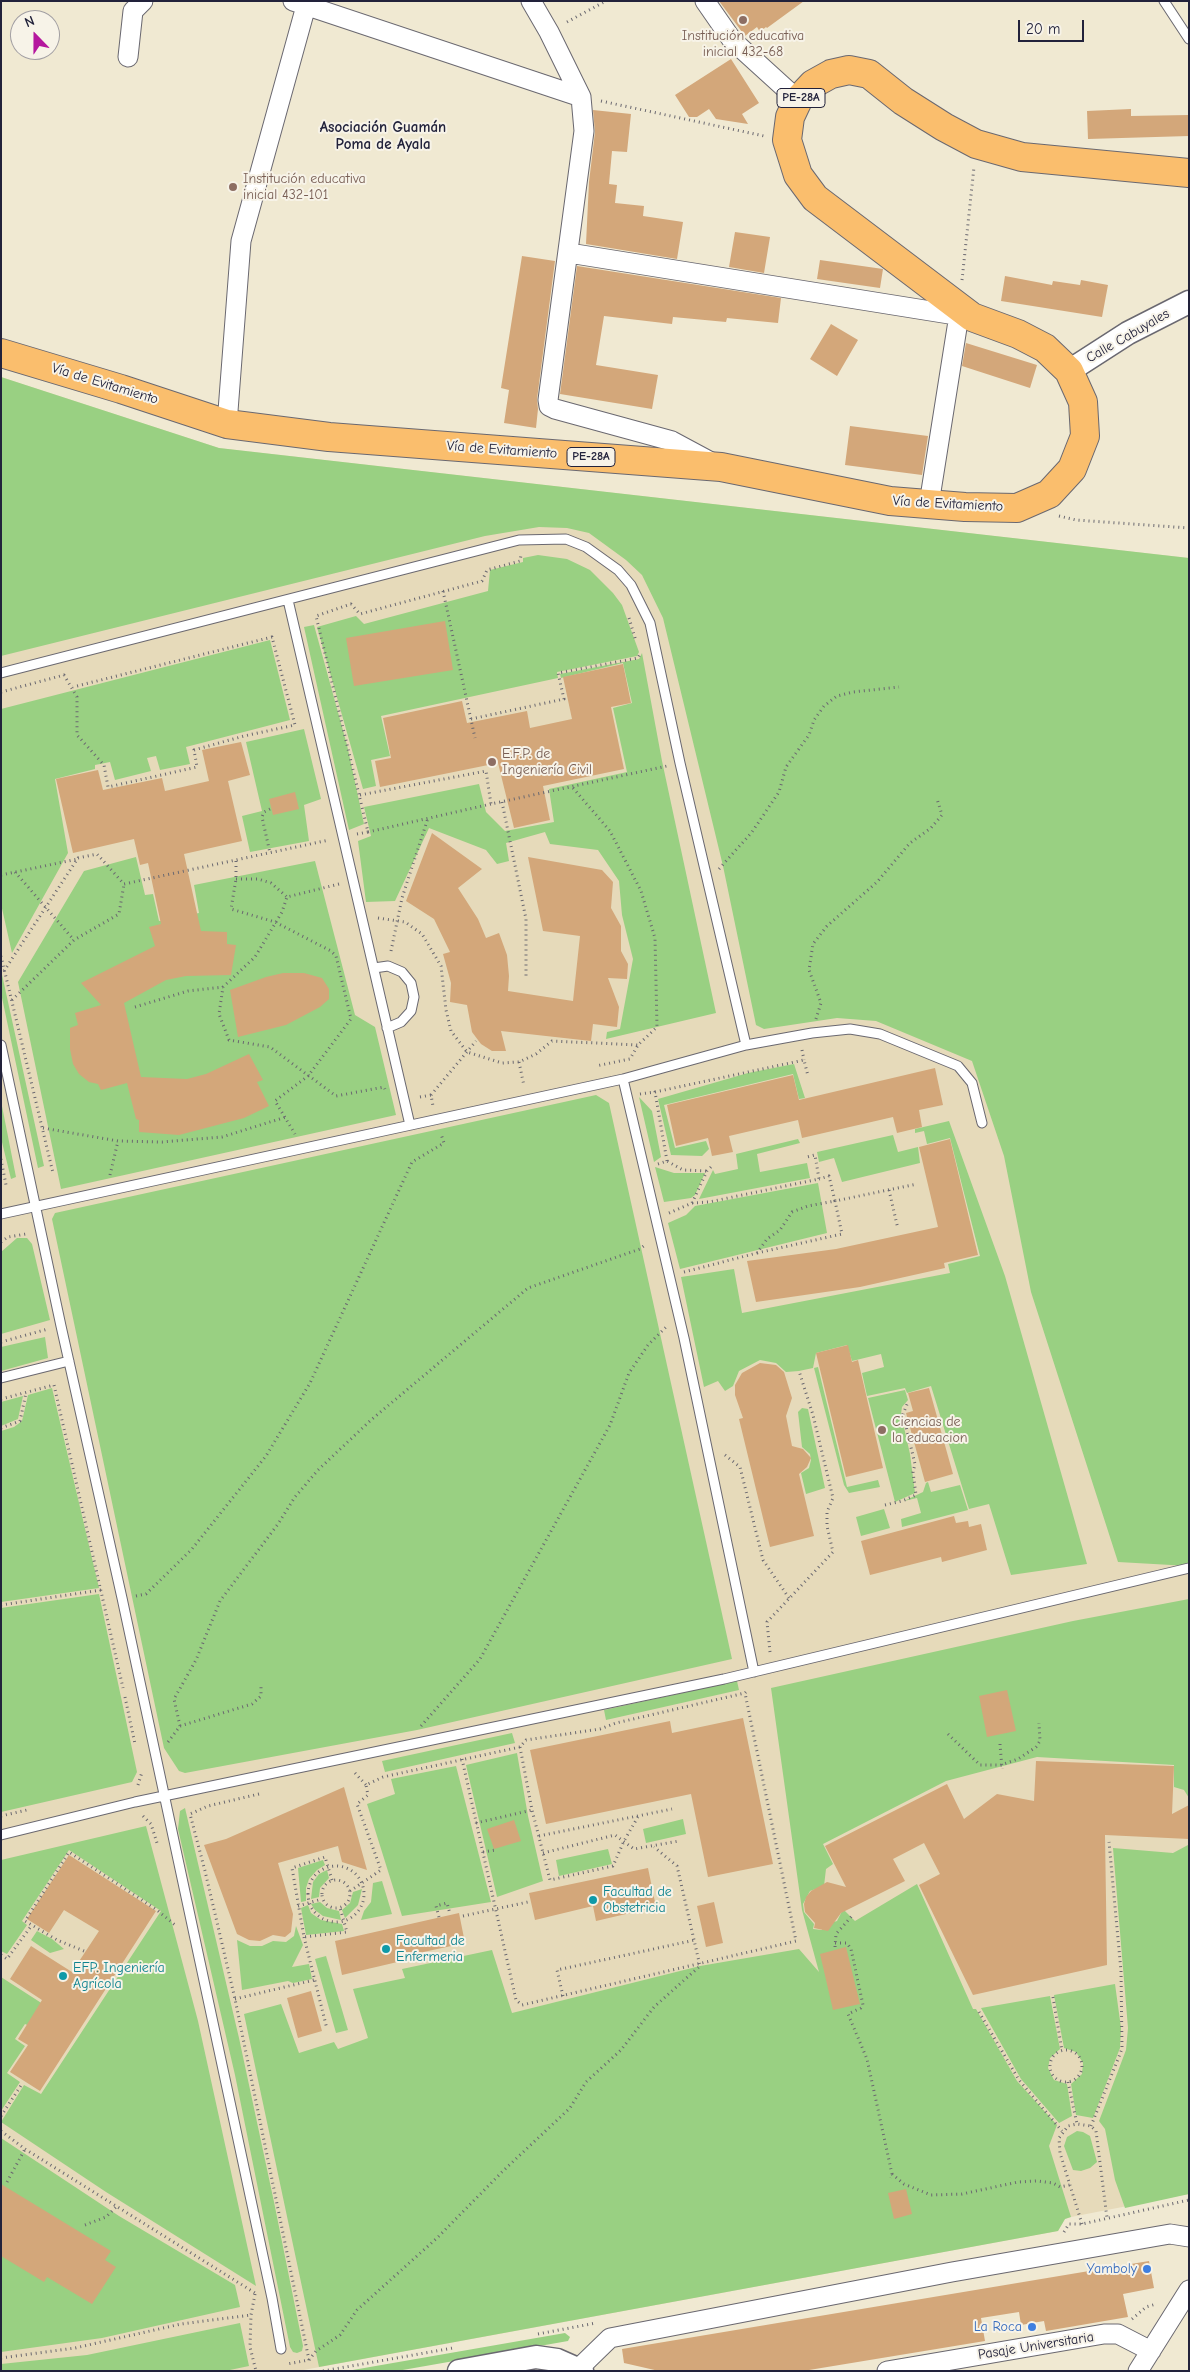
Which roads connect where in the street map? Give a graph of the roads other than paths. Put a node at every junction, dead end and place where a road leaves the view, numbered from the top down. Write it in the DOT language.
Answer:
graph roads {
  1 [pos="143,1"];
  2 [pos="531,1"];
  3 [pos="705,1"];
  4 [pos="1164,1"];
  5 [pos="303,3"];
  6 [pos="1189,39"];
  7 [pos="128,57"];
  8 [pos="581,97"];
  9 [pos="798,100"];
  10 [pos="1189,172"];
  11 [pos="569,252"];
  12 [pos="1189,302"];
  13 [pos="963,313"];
  14 [pos="1,353"];
  15 [pos="1069,371"];
  16 [pos="228,424"];
  17 [pos="721,467"];
  18 [pos="929,504"];
  19 [pos="288,600"];
  20 [pos="1,673"];
  21 [pos="374,968"];
  22 [pos="387,1028"];
  23 [pos="1,1045"];
  24 [pos="746,1045"];
  25 [pos="623,1079"];
  26 [pos="982,1123"];
  27 [pos="410,1125"];
  28 [pos="35,1206"];
  29 [pos="1,1214"];
  30 [pos="69,1361"];
  31 [pos="1,1378"];
  32 [pos="1189,1568"];
  33 [pos="754,1672"];
  34 [pos="164,1796"];
  35 [pos="1,1834"];
  36 [pos="1189,2237"];
  37 [pos="1187,2293"];
  38 [pos="281,2349"];
  39 [pos="1151,2351"];
  40 [pos="578,2370"];
  41 [pos="459,2371"];
  42 [pos="887,2371"];
  43 [pos="1138,2371"];
  1 -- 7 [label="street"];
  2 -- 8 [label="street"];
  3 -- 9 [label="street"];
  4 -- 6 [label="lane"];
  5 -- 8 [label="street"];
  5 -- 16 [label="street"];
  8 -- 11 [label="street"];
  9 -- 10 [label="highway, PE-28A"];
  9 -- 13 [label="highway, Vía de Evitamiento / PE-28A"];
  11 -- 13 [label="street"];
  11 -- 17 [label="street"];
  12 -- 15 [label="street, Calle Cabuyales"];
  13 -- 15 [label="highway, Vía de Evitamiento / PE-28A"];
  13 -- 18 [label="street"];
  14 -- 16 [label="highway, Vía de Evitamiento / PE-28A"];
  15 -- 18 [label="highway, Vía de Evitamiento / PE-28A"];
  16 -- 17 [label="highway, Vía de Evitamiento / PE-28A"];
  17 -- 18 [label="highway, Vía de Evitamiento / PE-28A"];
  19 -- 20 [label="lane"];
  19 -- 21 [label="lane"];
  19 -- 24 [label="lane"];
  21 -- 22 [label="lane"];
  21 -- 22 [label="lane"];
  22 -- 27 [label="lane"];
  23 -- 28 [label="lane"];
  24 -- 25 [label="lane"];
  24 -- 26 [label="lane"];
  25 -- 27 [label="lane"];
  25 -- 33 [label="lane"];
  27 -- 28 [label="lane"];
  28 -- 29 [label="lane"];
  28 -- 30 [label="lane"];
  30 -- 31 [label="lane"];
  30 -- 34 [label="lane"];
  32 -- 33 [label="lane"];
  33 -- 34 [label="lane"];
  34 -- 35 [label="lane"];
  34 -- 38 [label="lane"];
  36 -- 40 [label="street"];
  37 -- 39 [label="street"];
  39 -- 42 [label="street, Pasaje Universitaria"];
  39 -- 43 [label="street"];
  40 -- 41 [label="street"];
}
